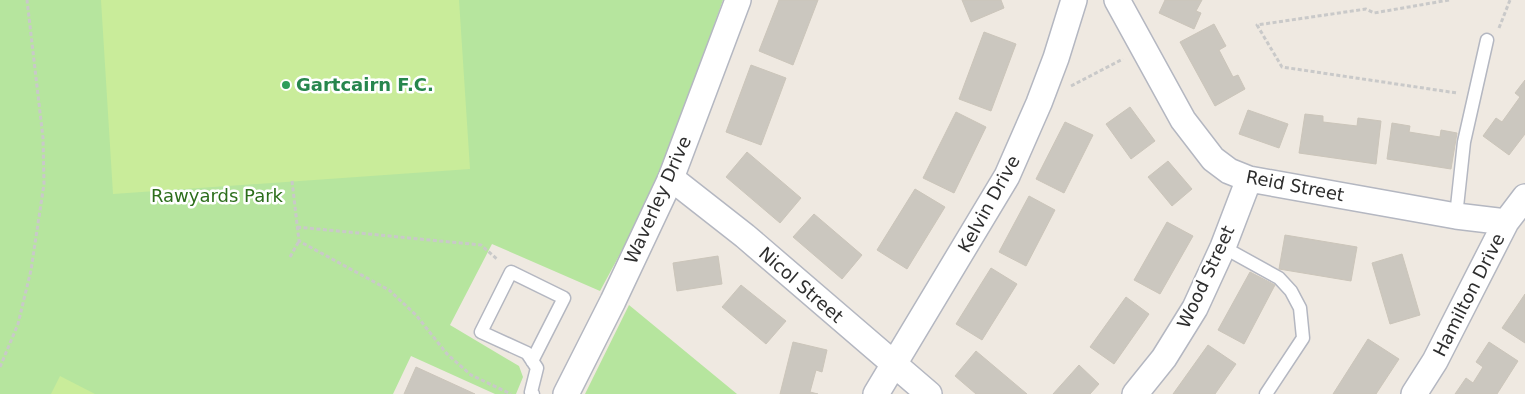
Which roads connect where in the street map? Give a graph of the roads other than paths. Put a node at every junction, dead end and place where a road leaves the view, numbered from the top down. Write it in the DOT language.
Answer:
graph roads {
  1 [pos="738,0"];
  2 [pos="1074,0"];
  3 [pos="1117,0"];
  4 [pos="1487,40"];
  5 [pos="671,178"];
  6 [pos="1249,179"];
  7 [pos="1525,197"];
  8 [pos="1456,216"];
  9 [pos="1506,222"];
  10 [pos="1223,247"];
  11 [pos="532,361"];
  12 [pos="894,365"];
  13 [pos="533,394"];
  14 [pos="566,394"];
  15 [pos="876,394"];
  16 [pos="929,394"];
  17 [pos="1135,394"];
  18 [pos="1266,394"];
  19 [pos="1414,394"];
  1 -- 5 [label="street, Waverley Drive"];
  2 -- 12 [label="street, Kelvin Drive"];
  3 -- 6 [label="street, Reid Street"];
  4 -- 8 [label="lane"];
  5 -- 12 [label="street, Nicol Street"];
  5 -- 14 [label="street, Waverley Drive"];
  6 -- 8 [label="street, Reid Street"];
  6 -- 10 [label="street, Wood Street"];
  7 -- 9 [label="street, Hamilton Drive"];
  8 -- 9 [label="street, Reid Street"];
  9 -- 19 [label="street, Hamilton Drive"];
  10 -- 17 [label="street, Wood Street"];
  10 -- 18 [label="lane"];
  11 -- 11 [label="lane"];
  11 -- 13 [label="lane"];
  12 -- 15 [label="street, Kelvin Drive"];
  12 -- 16 [label="street, Nicol Street"];
}
